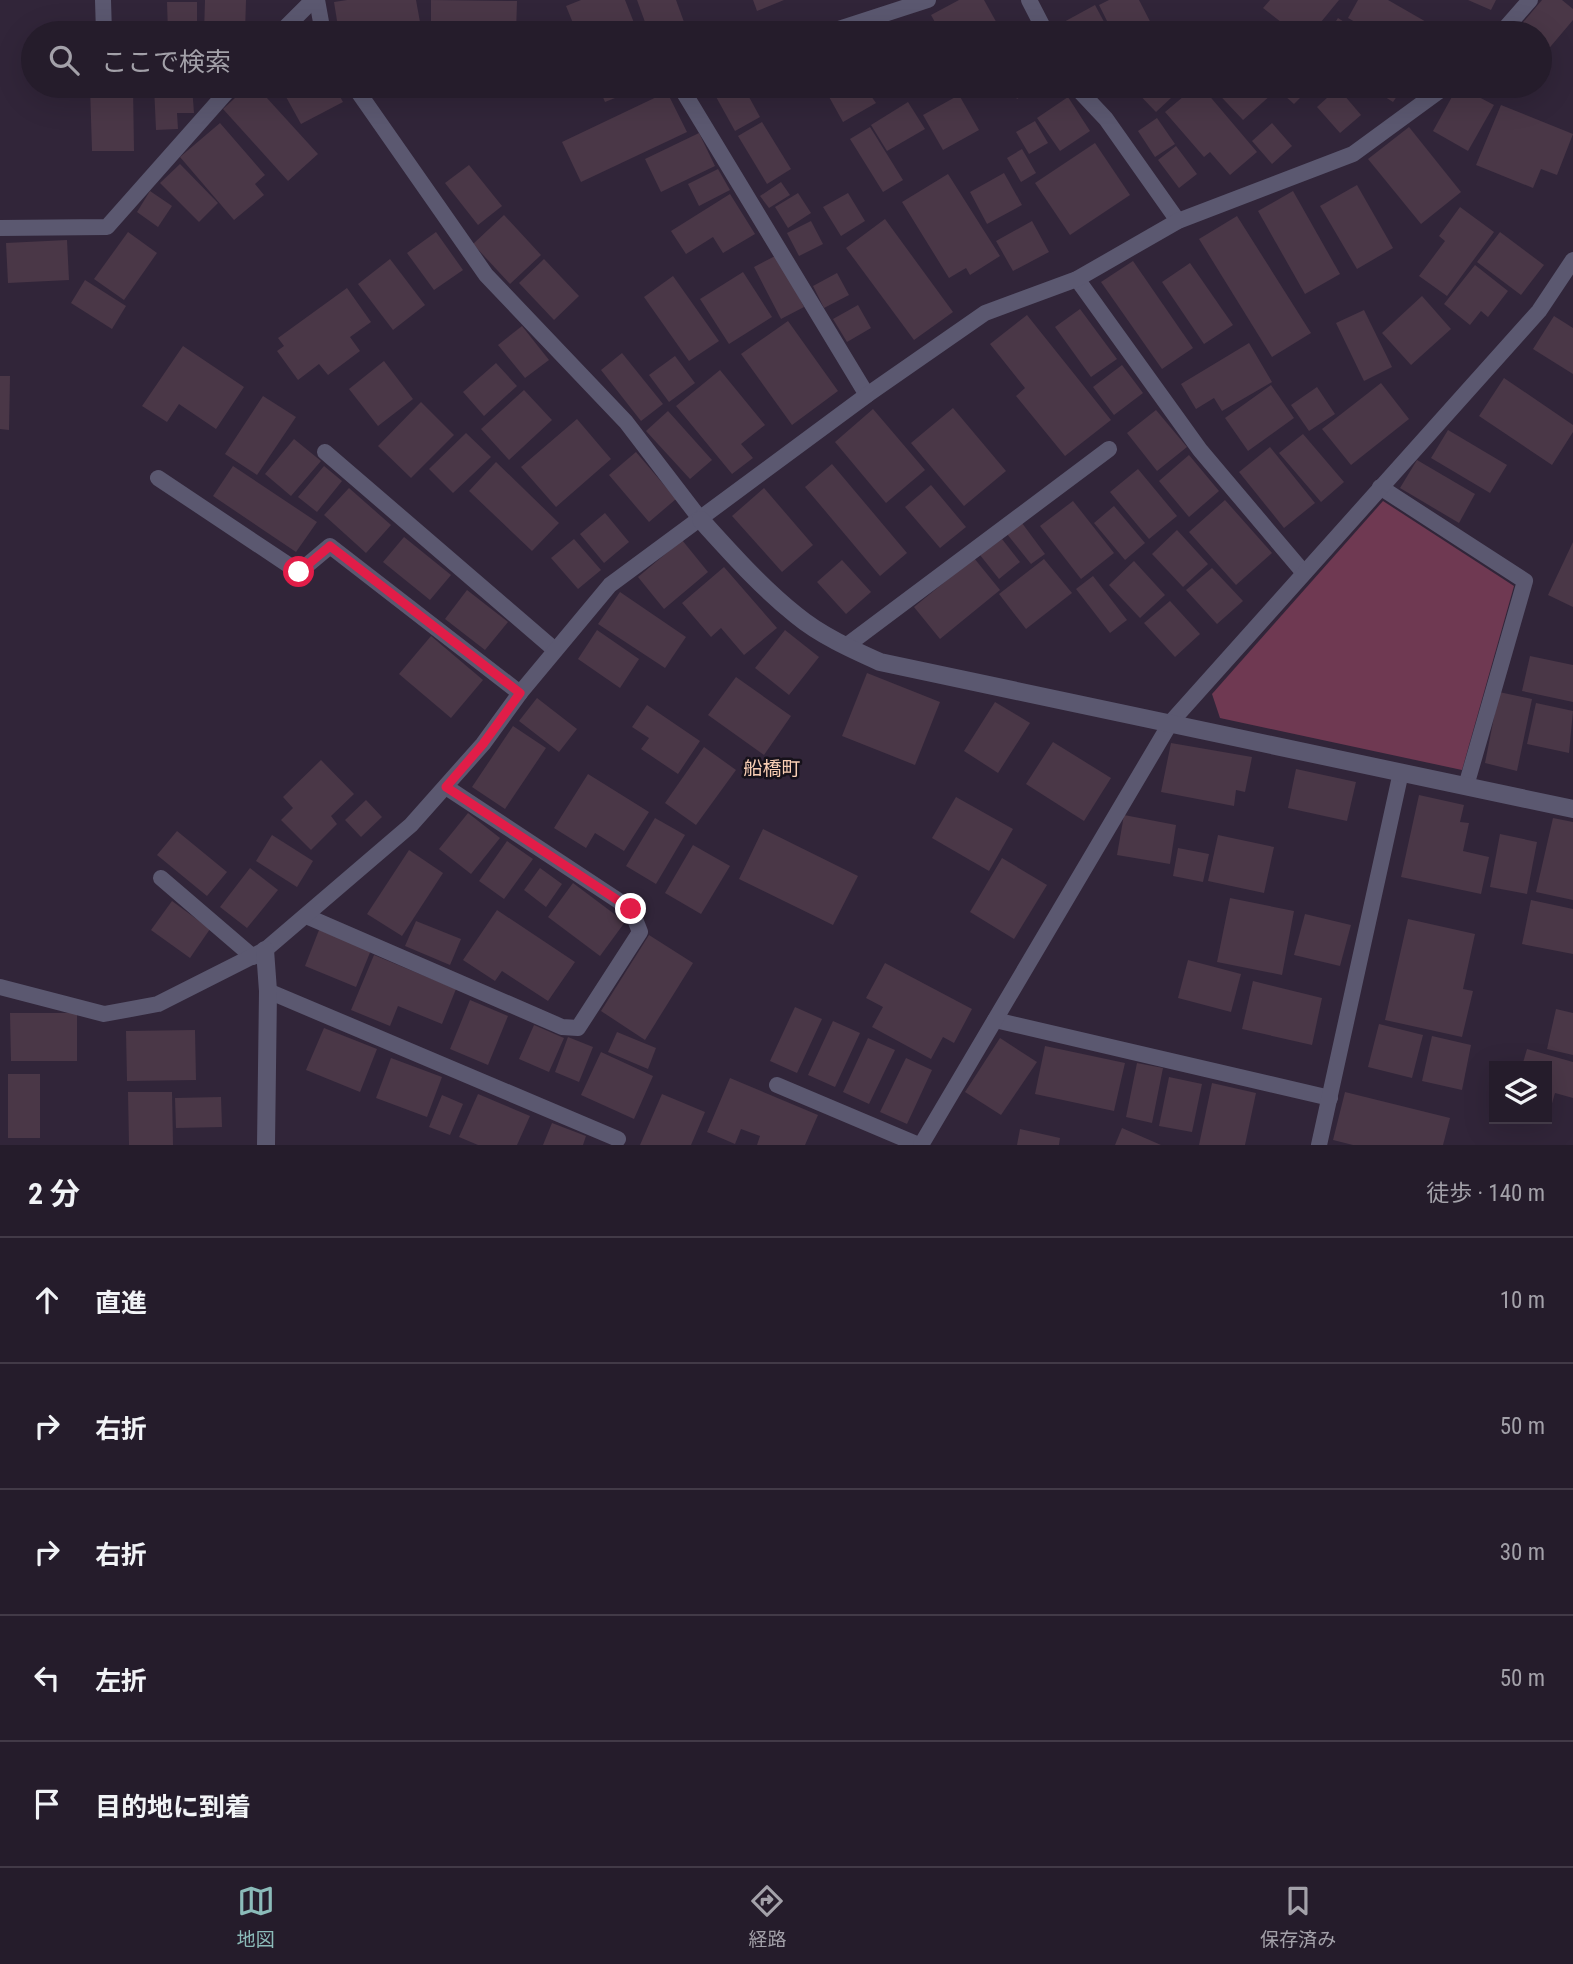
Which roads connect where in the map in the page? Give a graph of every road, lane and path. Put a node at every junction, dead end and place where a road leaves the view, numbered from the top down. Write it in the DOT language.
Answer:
graph roads {
  1 [pos="103,0"];
  2 [pos="315,0"];
  3 [pos="928,0"];
  4 [pos="1029,0"];
  5 [pos="1530,0"];
  6 [pos="910,2"];
  7 [pos="104,21"];
  8 [pos="293,21"];
  9 [pos="320,21"];
  10 [pos="859,21"];
  11 [pos="1040,21"];
  12 [pos="1512,21"];
  13 [pos="221,98"];
  14 [pos="362,98"];
  15 [pos="687,98"];
  16 [pos="1086,98"];
  17 [pos="1430,98"];
  18 [pos="1178,221"];
  19 [pos="0,228"];
  20 [pos="1573,260"];
  21 [pos="1077,279"];
  22 [pos="867,395"];
  23 [pos="1109,449"];
  24 [pos="325,452"];
  25 [pos="158,478"];
  26 [pos="1380,487"];
  27 [pos="701,520"];
  28 [pos="1304,573"];
  29 [pos="845,646"];
  30 [pos="555,650"];
  31 [pos="520,693"];
  32 [pos="1171,722"];
  33 [pos="1401,772"];
  34 [pos="1466,786"];
  35 [pos="446,787"];
  36 [pos="1573,809"];
  37 [pos="161,878"];
  38 [pos="306,916"];
  39 [pos="259,954"];
  40 [pos="0,987"];
  41 [pos="268,991"];
  42 [pos="995,1020"];
  43 [pos="777,1085"];
  44 [pos="1330,1098"];
  45 [pos="618,1139"];
  46 [pos="266,1145"];
  47 [pos="920,1145"];
  48 [pos="1319,1145"];
  1 -- 7 [label="lane"];
  2 -- 8 [label="lane"];
  2 -- 9 [label="lane"];
  3 -- 6 [label="lane"];
  4 -- 11 [label="lane"];
  5 -- 12 [label="lane"];
  6 -- 10 [label="lane"];
  13 -- 19 [label="lane"];
  14 -- 27 [label="lane"];
  15 -- 22 [label="lane"];
  16 -- 18 [label="lane"];
  17 -- 18 [label="lane"];
  18 -- 21 [label="lane"];
  20 -- 26 [label="lane"];
  21 -- 22 [label="lane"];
  21 -- 28 [label="lane"];
  22 -- 27 [label="lane"];
  23 -- 29 [label="lane"];
  24 -- 30 [label="lane"];
  25 -- 31 [label="lane"];
  26 -- 28 [label="lane"];
  26 -- 34 [label="lane"];
  27 -- 29 [label="street"];
  27 -- 30 [label="lane"];
  28 -- 32 [label="lane"];
  29 -- 32 [label="street"];
  30 -- 31 [label="lane"];
  31 -- 35 [label="lane"];
  32 -- 33 [label="street"];
  32 -- 42 [label="lane"];
  33 -- 34 [label="street"];
  33 -- 44 [label="lane"];
  34 -- 36 [label="street"];
  35 -- 38 [label="lane"];
  35 -- 38 [label="lane"];
  37 -- 39 [label="lane"];
  38 -- 39 [label="lane"];
  39 -- 40 [label="lane"];
  39 -- 41 [label="street"];
  41 -- 45 [label="lane"];
  41 -- 46 [label="street"];
  42 -- 44 [label="lane"];
  42 -- 47 [label="lane"];
  43 -- 47 [label="lane"];
  44 -- 48 [label="lane"];
}
